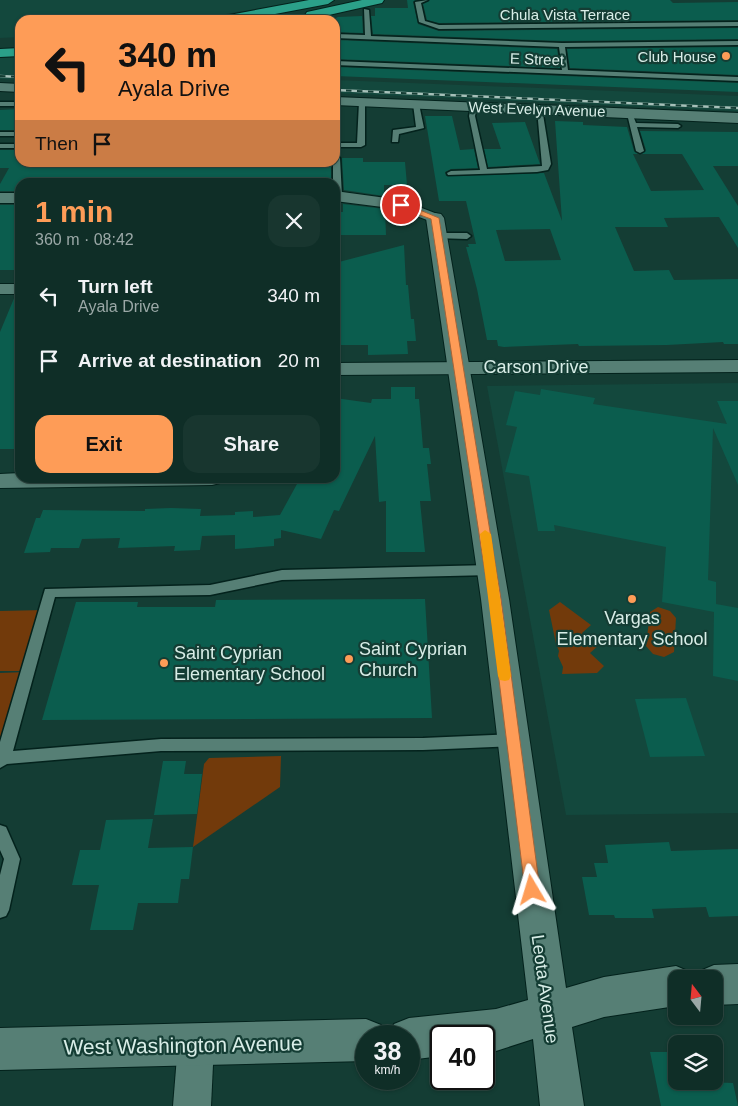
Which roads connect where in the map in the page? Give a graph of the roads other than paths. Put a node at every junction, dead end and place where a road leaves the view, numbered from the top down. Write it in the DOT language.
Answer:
graph roads {
  1 [pos="328,0"];
  2 [pos="378,0"];
  3 [pos="425,0"];
  4 [pos="366,10"];
  5 [pos="250,15"];
  6 [pos="308,15"];
  7 [pos="738,24"];
  8 [pos="340,36"];
  9 [pos="368,37"];
  10 [pos="15,41"];
  11 [pos="0,42"];
  12 [pos="738,43"];
  13 [pos="562,45"];
  14 [pos="15,52"];
  15 [pos="0,53"];
  16 [pos="340,63"];
  17 [pos="565,72"];
  18 [pos="738,79"];
  19 [pos="0,87"];
  20 [pos="15,88"];
  21 [pos="340,101"];
  22 [pos="362,102"];
  23 [pos="0,104"];
  24 [pos="15,104"];
  25 [pos="416,104"];
  26 [pos="474,107"];
  27 [pos="540,109"];
  28 [pos="738,118"];
  29 [pos="631,119"];
  30 [pos="678,126"];
  31 [pos="0,134"];
  32 [pos="15,134"];
  33 [pos="396,140"];
  34 [pos="340,145"];
  35 [pos="0,146"];
  36 [pos="15,146"];
  37 [pos="640,152"];
  38 [pos="484,172"];
  39 [pos="451,173"];
  40 [pos="340,197"];
  41 [pos="0,198"];
  42 [pos="15,198"];
  43 [pos="436,227"];
  44 [pos="467,236"];
  45 [pos="0,289"];
  46 [pos="15,289"];
  47 [pos="738,366"];
  48 [pos="460,368"];
  49 [pos="340,369"];
  50 [pos="0,481"];
  51 [pos="15,481"];
  52 [pos="490,570"];
  53 [pos="513,740"];
  54 [pos="1,760"];
  55 [pos="0,832"];
  56 [pos="0,910"];
  57 [pos="738,984"];
  58 [pos="723,985"];
  59 [pos="668,987"];
  60 [pos="549,1013"];
  61 [pos="420,1038"];
  62 [pos="355,1040"];
  63 [pos="196,1044"];
  64 [pos="0,1049"];
  65 [pos="192,1106"];
  66 [pos="562,1106"];
  1 -- 5 [label="highway"];
  2 -- 6 [label="highway"];
  3 -- 7 [label="lane, Chula Vista Terrace"];
  4 -- 9 [label="lane"];
  8 -- 9 [label="lane"];
  9 -- 13 [label="lane"];
  10 -- 11 [label="highway"];
  12 -- 13 [label="lane"];
  13 -- 17 [label="lane"];
  14 -- 15 [label="highway"];
  16 -- 17 [label="lane, E Street"];
  17 -- 18 [label="lane, E Street"];
  19 -- 20 [label="street"];
  21 -- 22 [label="street, West Evelyn Avenue"];
  22 -- 25 [label="street, West Evelyn Avenue"];
  22 -- 34 [label="lane"];
  23 -- 24 [label="lane"];
  25 -- 26 [label="street, West Evelyn Avenue"];
  25 -- 33 [label="lane"];
  26 -- 27 [label="street, West Evelyn Avenue"];
  26 -- 38 [label="lane"];
  27 -- 29 [label="street, West Evelyn Avenue"];
  27 -- 38 [label="lane"];
  28 -- 29 [label="street, West Evelyn Avenue"];
  29 -- 30 [label="lane"];
  29 -- 37 [label="lane"];
  31 -- 32 [label="lane"];
  35 -- 36 [label="lane"];
  38 -- 39 [label="lane"];
  40 -- 43 [label="street"];
  41 -- 42 [label="street"];
  43 -- 44 [label="lane"];
  43 -- 48 [label="street, Leota Avenue"];
  45 -- 46 [label="street"];
  47 -- 48 [label="street, Carson Drive"];
  48 -- 49 [label="street, Carson Drive"];
  48 -- 52 [label="street, Leota Avenue"];
  50 -- 51 [label="street"];
  52 -- 53 [label="street, Leota Avenue"];
  52 -- 54 [label="lane"];
  53 -- 54 [label="lane"];
  53 -- 60 [label="street, Leota Avenue"];
  55 -- 56 [label="lane"];
  57 -- 58 [label="street"];
  59 -- 60 [label="street"];
  60 -- 61 [label="street"];
  60 -- 66 [label="street, Leota Avenue"];
  62 -- 63 [label="street, West Washington Avenue"];
  63 -- 64 [label="street, West Washington Avenue"];
  63 -- 65 [label="street"];
}
